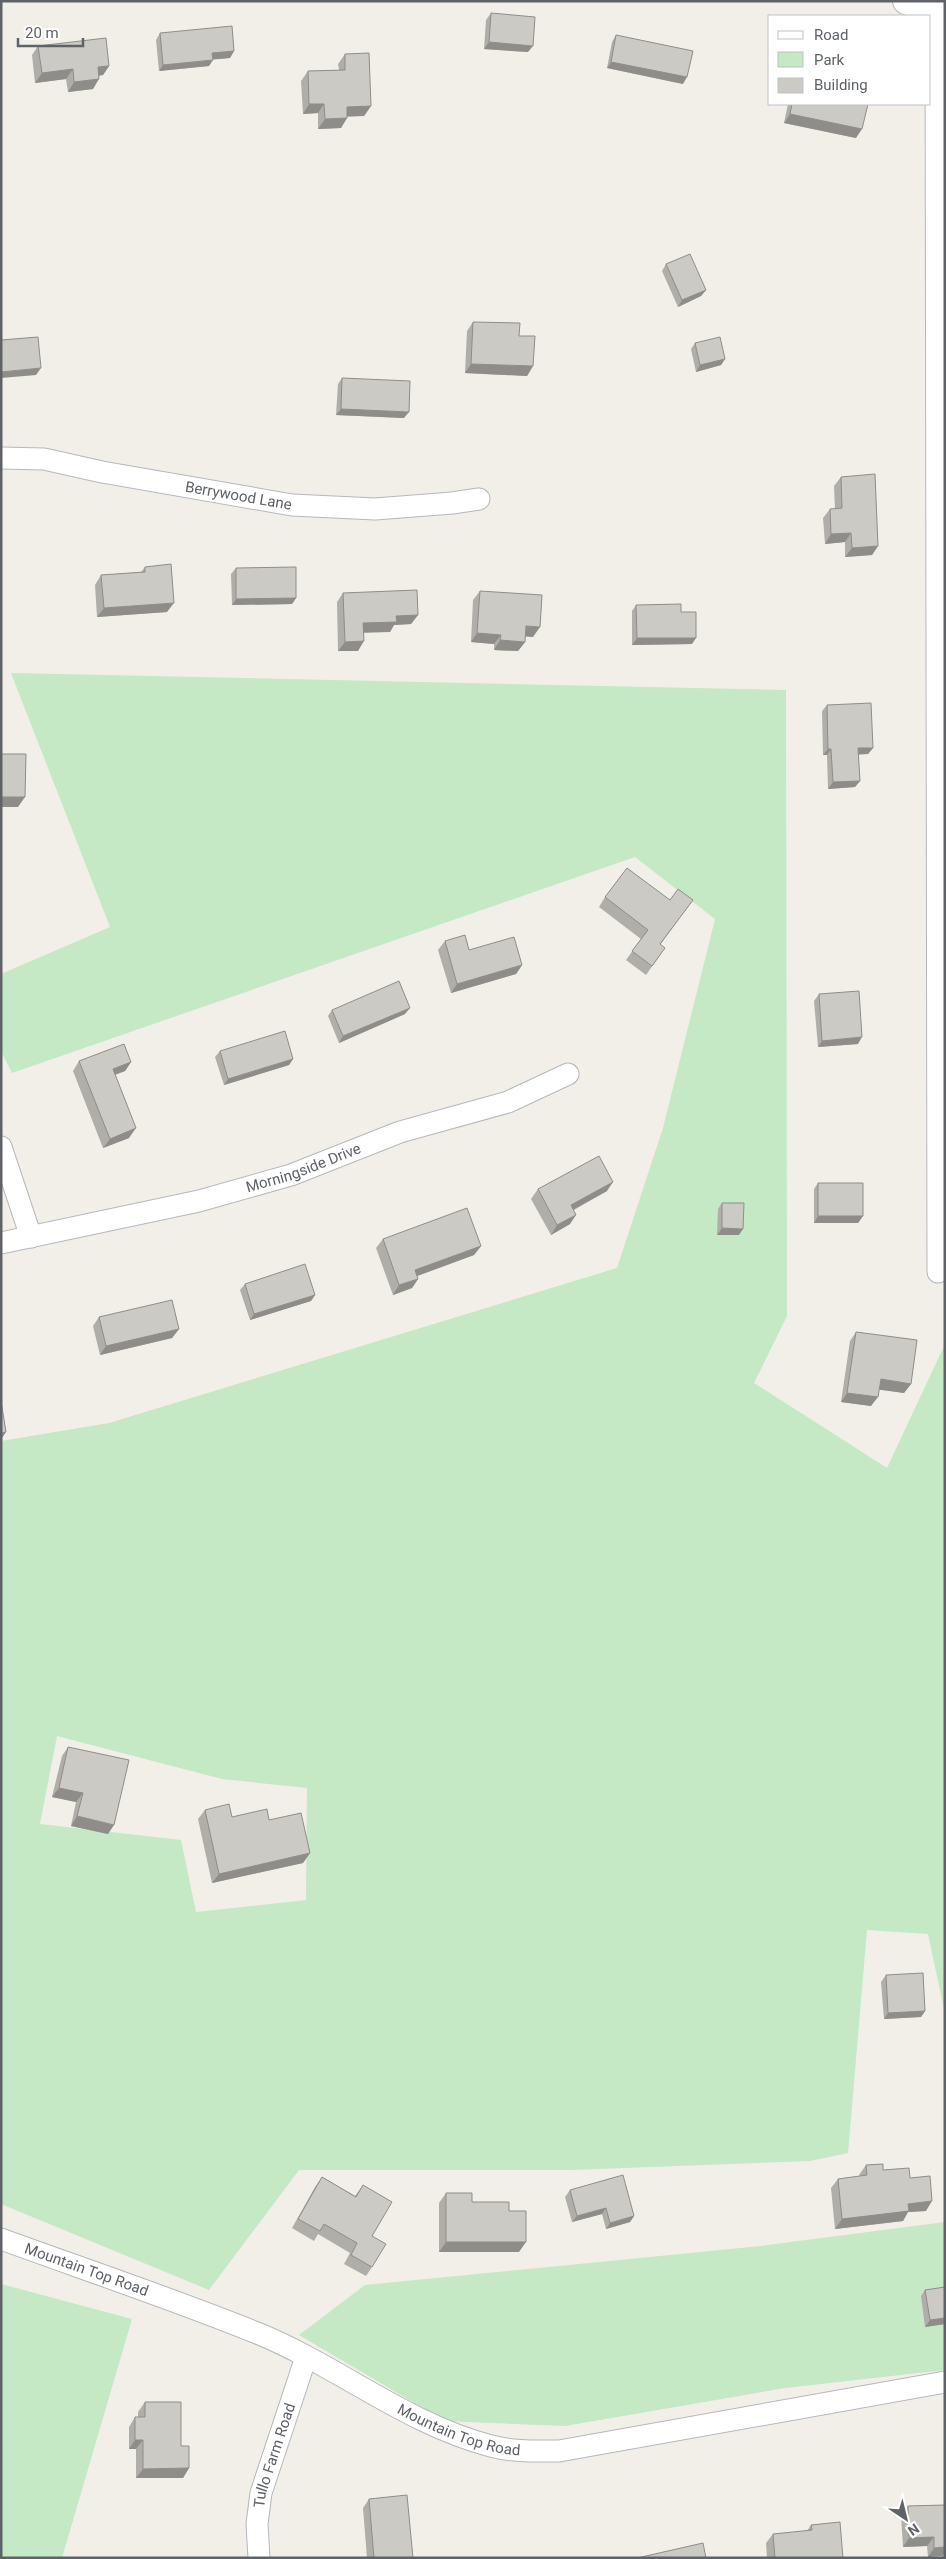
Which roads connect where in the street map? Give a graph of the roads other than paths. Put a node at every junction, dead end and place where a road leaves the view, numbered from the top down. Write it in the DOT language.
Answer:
graph roads {
  1 [pos="906,1"];
  2 [pos="940,14"];
  3 [pos="1,458"];
  4 [pos="479,499"];
  5 [pos="568,1074"];
  6 [pos="1,1147"];
  7 [pos="31,1237"];
  8 [pos="1,1243"];
  9 [pos="938,1272"];
  10 [pos="1,2239"];
  11 [pos="306,2357"];
  12 [pos="945,2382"];
  13 [pos="259,2558"];
  1 -- 2 [label="street"];
  2 -- 9 [label="street"];
  3 -- 4 [label="street, Berrywood Lane"];
  5 -- 7 [label="street, Morningside Drive"];
  6 -- 7 [label="street"];
  7 -- 8 [label="street, Morningside Drive"];
  10 -- 11 [label="street, Mountain Top Road"];
  11 -- 12 [label="street, Mountain Top Road"];
  11 -- 13 [label="street, Tullo Farm Road"];
}
